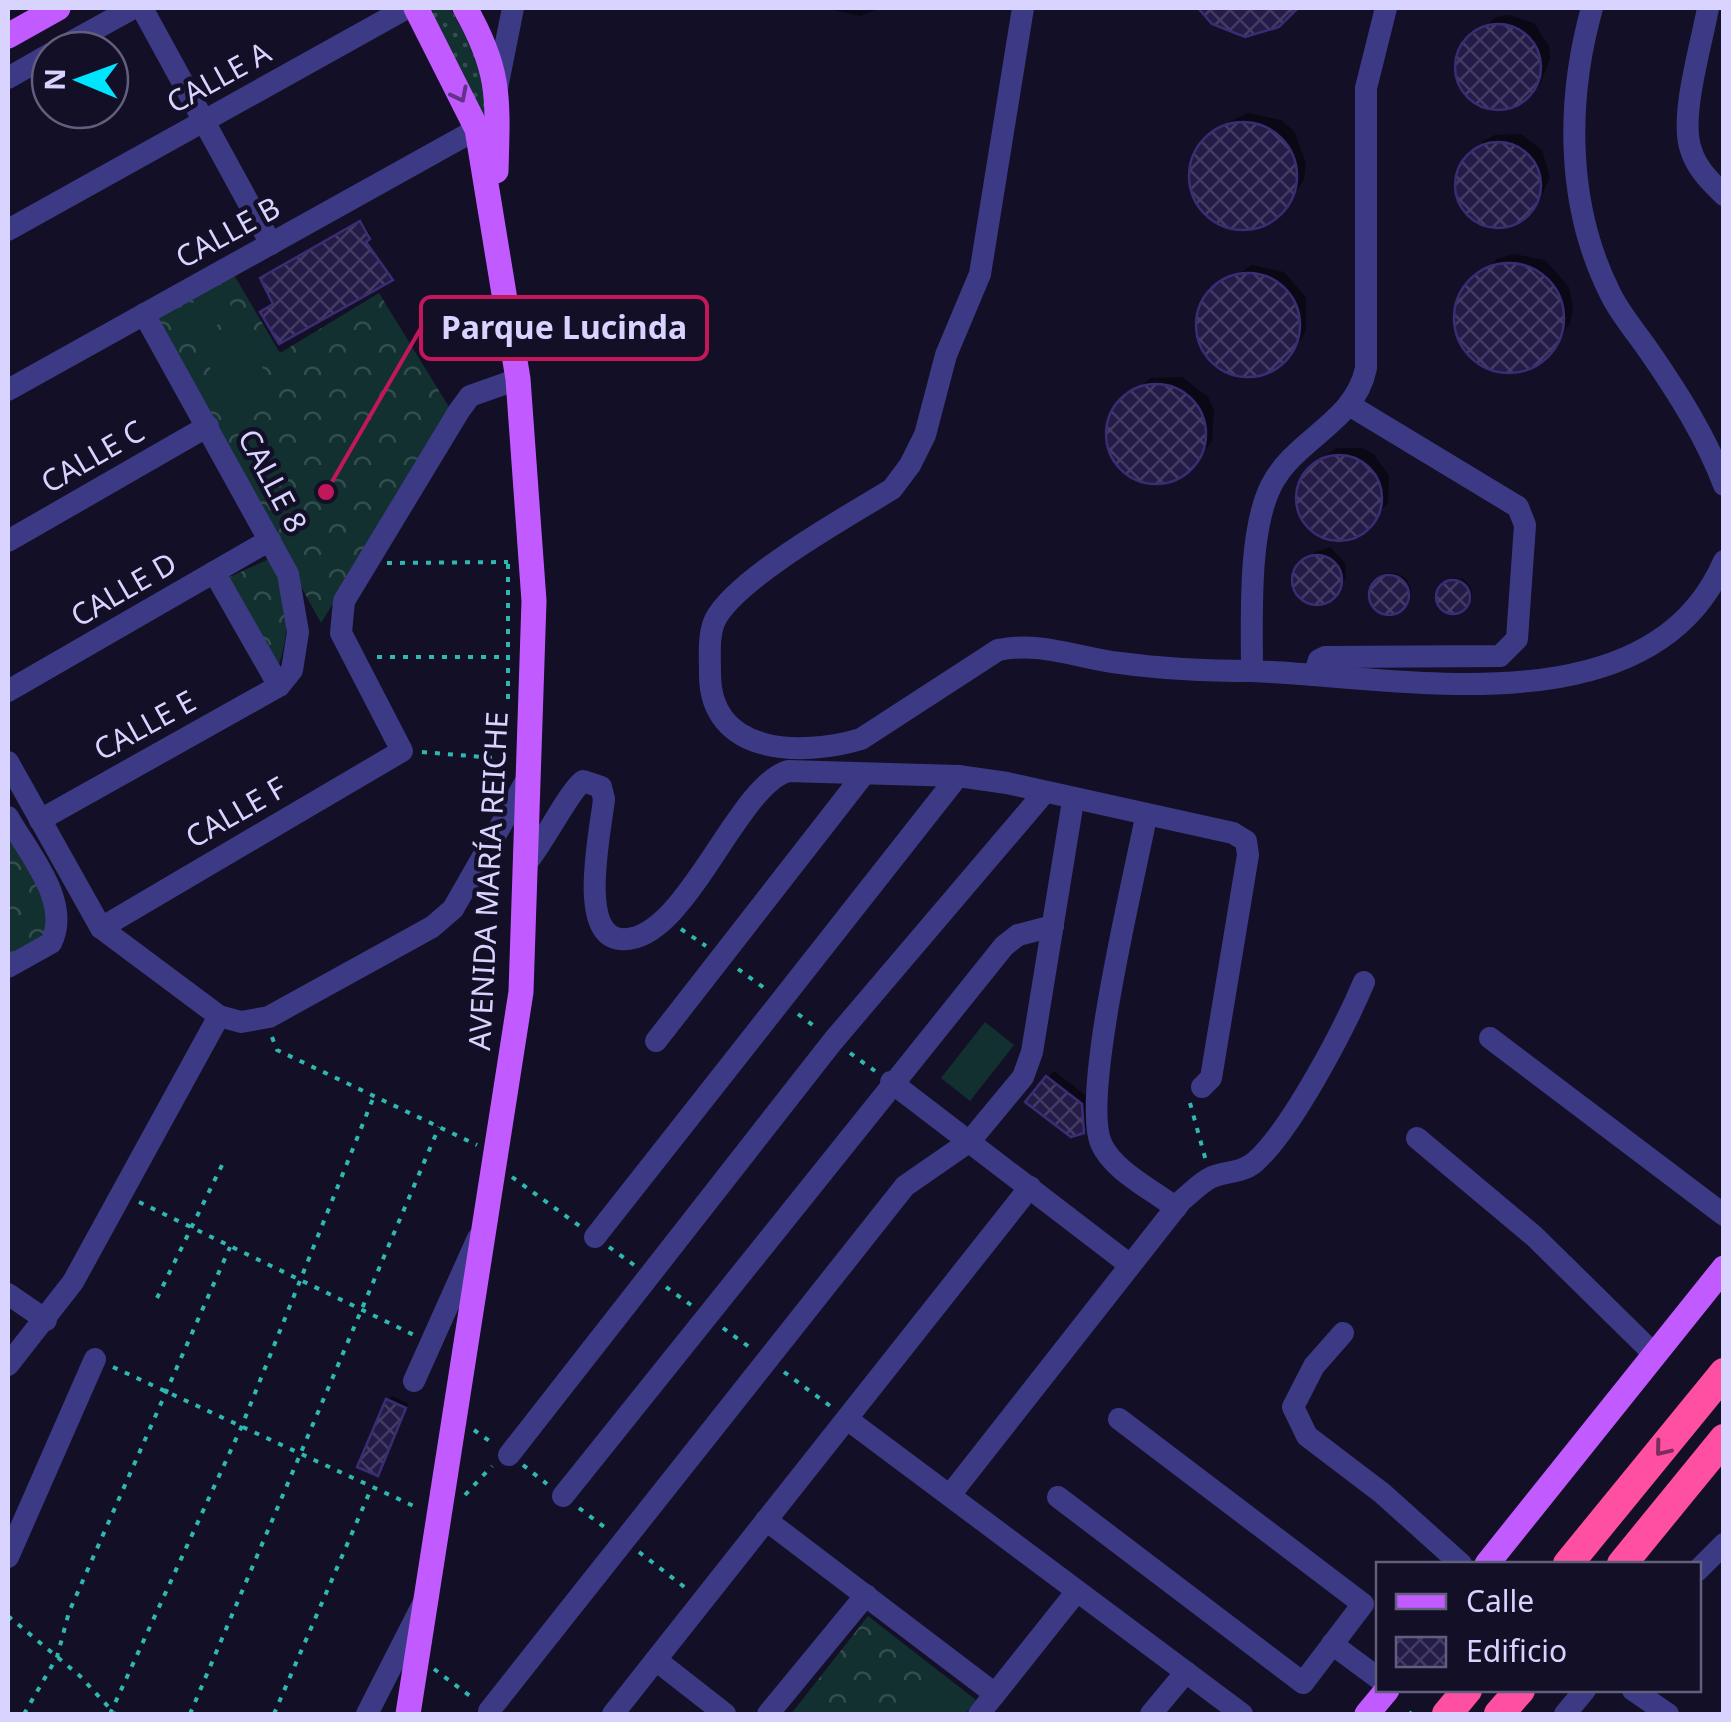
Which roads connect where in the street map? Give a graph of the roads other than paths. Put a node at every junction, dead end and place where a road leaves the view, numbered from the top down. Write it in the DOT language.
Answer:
graph roads {
  1 [pos="58,8"];
  2 [pos="134,8"];
  3 [pos="142,8"];
  4 [pos="407,8"];
  5 [pos="416,8"];
  6 [pos="465,8"];
  7 [pos="513,8"];
  8 [pos="1024,8"];
  9 [pos="1386,8"];
  10 [pos="1592,8"];
  11 [pos="1708,8"];
  12 [pos="94,30"];
  13 [pos="8,36"];
  14 [pos="30,65"];
  15 [pos="8,78"];
  16 [pos="497,88"];
  17 [pos="204,120"];
  18 [pos="477,129"];
  19 [pos="1724,195"];
  20 [pos="494,226"];
  21 [pos="8,230"];
  22 [pos="270,244"];
  23 [pos="144,314"];
  24 [pos="518,379"];
  25 [pos="8,390"];
  26 [pos="1351,406"];
  27 [pos="208,426"];
  28 [pos="1724,486"];
  29 [pos="270,540"];
  30 [pos="8,541"];
  31 [pos="1724,562"];
  32 [pos="214,572"];
  33 [pos="1252,671"];
  34 [pos="1314,675"];
  35 [pos="280,686"];
  36 [pos="8,692"];
  37 [pos="8,762"];
  38 [pos="864,774"];
  39 [pos="958,776"];
  40 [pos="528,779"];
  41 [pos="1044,793"];
  42 [pos="1073,801"];
  43 [pos="8,817"];
  44 [pos="1146,817"];
  45 [pos="40,820"];
  46 [pos="528,861"];
  47 [pos="1053,926"];
  48 [pos="100,928"];
  49 [pos="8,967"];
  50 [pos="1364,982"];
  51 [pos="219,1016"];
  52 [pos="1490,1038"];
  53 [pos="656,1041"];
  54 [pos="891,1082"];
  55 [pos="1195,1092"];
  56 [pos="1418,1138"];
  57 [pos="970,1141"];
  58 [pos="1030,1187"];
  59 [pos="1176,1208"];
  60 [pos="1724,1215"];
  61 [pos="487,1218"];
  62 [pos="595,1237"];
  63 [pos="1130,1266"];
  64 [pos="1724,1268"];
  65 [pos="8,1294"];
  66 [pos="46,1320"];
  67 [pos="1342,1332"];
  68 [pos="1656,1355"];
  69 [pos="95,1358"];
  70 [pos="8,1365"];
  71 [pos="1724,1373"];
  72 [pos="414,1381"];
  73 [pos="847,1418"];
  74 [pos="1119,1419"];
  75 [pos="1724,1439"];
  76 [pos="509,1455"];
  77 [pos="563,1496"];
  78 [pos="950,1496"];
  79 [pos="1058,1497"];
  80 [pos="766,1520"];
  81 [pos="1724,1544"];
  82 [pos="8,1557"];
  83 [pos="1459,1562"];
  84 [pos="1489,1562"];
  85 [pos="1570,1562"];
  86 [pos="1624,1562"];
  87 [pos="1701,1567"];
  88 [pos="1076,1590"];
  89 [pos="429,1592"];
  90 [pos="866,1596"];
  91 [pos="1332,1644"];
  92 [pos="656,1660"];
  93 [pos="1186,1672"];
  94 [pos="1376,1677"];
  95 [pos="1385,1692"];
  96 [pos="1465,1692"];
  97 [pos="1518,1692"];
  98 [pos="1583,1692"];
  99 [pos="1636,1692"];
  100 [pos="995,1694"];
  101 [pos="490,1711"];
  102 [pos="367,1714"];
  103 [pos="408,1714"];
  104 [pos="613,1714"];
  105 [pos="725,1714"];
  106 [pos="768,1714"];
  107 [pos="979,1714"];
  108 [pos="1151,1714"];
  109 [pos="1242,1714"];
  110 [pos="1367,1714"];
  111 [pos="1447,1714"];
  112 [pos="1499,1714"];
  113 [pos="1565,1714"];
  114 [pos="1668,1714"];
  1 -- 13 [label="main road"];
  2 -- 12 [label="street"];
  3 -- 17 [label="street"];
  4 -- 17 [label="street, CALLE A"];
  5 -- 18 [label="main road, AVENIDA MARÍA REICHE, one-way"];
  6 -- 16 [label="main road, AVENIDA MARÍA REICHE"];
  7 -- 16 [label="street"];
  8 -- 33 [label="street"];
  9 -- 26 [label="street"];
  10 -- 28 [label="street"];
  11 -- 19 [label="street"];
  14 -- 15 [label="street"];
  16 -- 20 [label="main road, AVENIDA MARÍA REICHE"];
  17 -- 21 [label="street, CALLE A"];
  17 -- 22 [label="street"];
  18 -- 20 [label="main road, AVENIDA MARÍA REICHE"];
  18 -- 22 [label="street, CALLE B"];
  20 -- 24 [label="main road, AVENIDA MARÍA REICHE"];
  22 -- 23 [label="street, CALLE B"];
  23 -- 25 [label="street, CALLE B"];
  23 -- 27 [label="street, CALLE 8"];
  24 -- 40 [label="main road, AVENIDA MARÍA REICHE"];
  24 -- 48 [label="street, CALLE F"];
  26 -- 33 [label="street"];
  26 -- 34 [label="street"];
  27 -- 29 [label="street, CALLE 8"];
  27 -- 30 [label="street, CALLE C"];
  29 -- 32 [label="street, CALLE D"];
  29 -- 35 [label="street, CALLE 8"];
  31 -- 34 [label="street"];
  32 -- 35 [label="street"];
  32 -- 36 [label="street, CALLE D"];
  33 -- 34 [label="street"];
  35 -- 45 [label="street, CALLE E"];
  37 -- 45 [label="street"];
  38 -- 39 [label="street"];
  38 -- 46 [label="street"];
  38 -- 53 [label="street"];
  39 -- 41 [label="street"];
  39 -- 62 [label="street"];
  40 -- 46 [label="main road, AVENIDA MARÍA REICHE"];
  40 -- 51 [label="street"];
  41 -- 42 [label="street"];
  41 -- 76 [label="street"];
  42 -- 44 [label="street"];
  42 -- 47 [label="street"];
  43 -- 49 [label="street"];
  44 -- 55 [label="street"];
  44 -- 59 [label="street"];
  45 -- 48 [label="street"];
  46 -- 61 [label="main road, AVENIDA MARÍA REICHE"];
  47 -- 54 [label="street"];
  47 -- 57 [label="street"];
  48 -- 51 [label="street"];
  50 -- 59 [label="street"];
  51 -- 66 [label="street"];
  52 -- 60 [label="street"];
  54 -- 57 [label="street"];
  54 -- 77 [label="street"];
  56 -- 68 [label="street"];
  57 -- 58 [label="street"];
  57 -- 101 [label="street"];
  58 -- 63 [label="street"];
  58 -- 73 [label="street"];
  59 -- 63 [label="street"];
  61 -- 72 [label="street"];
  61 -- 89 [label="main road, AVENIDA MARÍA REICHE"];
  63 -- 78 [label="street"];
  64 -- 68 [label="main road"];
  65 -- 66 [label="street"];
  66 -- 70 [label="street"];
  67 -- 83 [label="street"];
  68 -- 84 [label="main road"];
  69 -- 82 [label="street"];
  71 -- 85 [label="highway, one-way"];
  73 -- 78 [label="street"];
  73 -- 80 [label="street"];
  74 -- 91 [label="street"];
  75 -- 86 [label="highway"];
  78 -- 88 [label="street"];
  79 -- 91 [label="street"];
  80 -- 90 [label="street"];
  80 -- 92 [label="street"];
  81 -- 87 [label="street"];
  88 -- 93 [label="street"];
  88 -- 100 [label="street"];
  89 -- 102 [label="street"];
  89 -- 103 [label="main road, AVENIDA MARÍA REICHE"];
  90 -- 100 [label="street"];
  90 -- 106 [label="street"];
  91 -- 94 [label="street"];
  92 -- 104 [label="street"];
  92 -- 105 [label="street"];
  93 -- 108 [label="street"];
  93 -- 109 [label="street"];
  95 -- 110 [label="main road"];
  96 -- 111 [label="highway"];
  97 -- 112 [label="highway"];
  98 -- 113 [label="street"];
  99 -- 114 [label="street"];
  100 -- 107 [label="street"];
}
